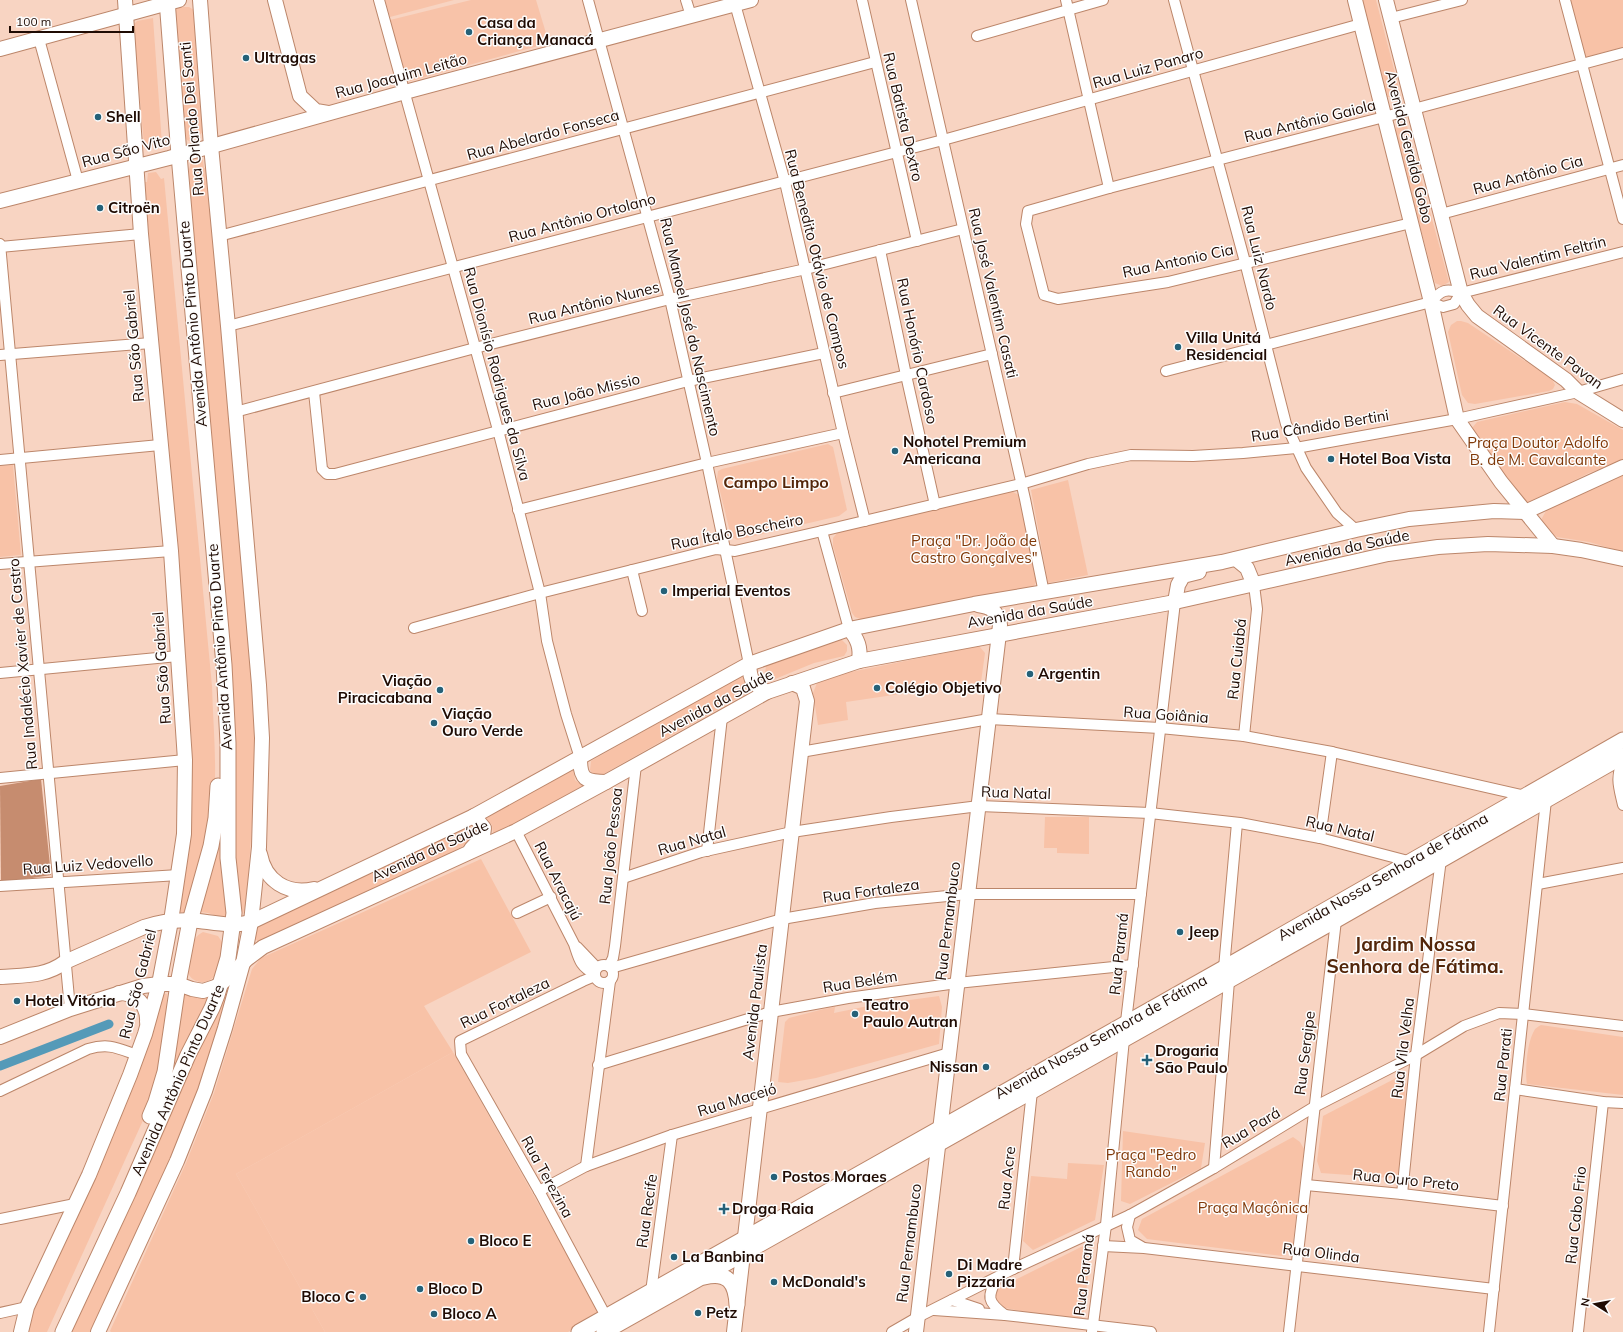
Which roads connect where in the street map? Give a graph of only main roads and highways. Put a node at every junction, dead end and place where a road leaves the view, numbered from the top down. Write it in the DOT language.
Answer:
graph roads {
  1 [pos="125,0"];
  2 [pos="200,0"];
  3 [pos="275,0"];
  4 [pos="751,0"];
  5 [pos="1355,0"];
  6 [pos="1386,0"];
  7 [pos="166,2"];
  8 [pos="126,14"];
  9 [pos="0,49"];
  10 [pos="300,96"];
  11 [pos="328,113"];
  12 [pos="292,123"];
  13 [pos="211,146"];
  14 [pos="174,156"];
  15 [pos="136,166"];
  16 [pos="0,201"];
  17 [pos="1461,293"];
  18 [pos="1623,420"];
  19 [pos="1623,467"];
  20 [pos="1501,482"];
  21 [pos="1494,511"];
  22 [pos="1526,512"];
  23 [pos="1553,546"];
  24 [pos="1622,558"];
  25 [pos="1229,561"];
  26 [pos="1254,585"];
  27 [pos="1175,602"];
  28 [pos="974,604"];
  29 [pos="849,629"];
  30 [pos="1000,634"];
  31 [pos="859,661"];
  32 [pos="749,664"];
  33 [pos="792,682"];
  34 [pos="767,692"];
  35 [pos="1623,740"];
  36 [pos="1623,756"];
  37 [pos="580,758"];
  38 [pos="1581,763"];
  39 [pos="1578,781"];
  40 [pos="606,782"];
  41 [pos="474,816"];
  42 [pos="259,847"];
  43 [pos="468,852"];
  44 [pos="322,888"];
  45 [pos="190,920"];
  46 [pos="171,921"];
  47 [pos="251,922"];
  48 [pos="233,925"];
  49 [pos="243,963"];
  50 [pos="1226,975"];
  51 [pos="0,977"];
  52 [pos="159,984"];
  53 [pos="178,984"];
  54 [pos="221,984"];
  55 [pos="118,993"];
  56 [pos="147,1026"];
  57 [pos="0,1038"];
  58 [pos="940,1128"];
  59 [pos="938,1144"];
  60 [pos="745,1239"];
  61 [pos="743,1254"];
  62 [pos="701,1278"];
  63 [pos="737,1305"];
  64 [pos="607,1325"];
  65 [pos="21,1332"];
  66 [pos="52,1332"];
  67 [pos="63,1332"];
  68 [pos="98,1332"];
  69 [pos="579,1332"];
  70 [pos="734,1332"];
  71 [pos="916,1332"];
  1 -- 8 [label="main road, Rua São Gabriel"];
  2 -- 13 [label="main road, Rua Orlando Dei Santi"];
  3 -- 10 [label="main road"];
  4 -- 11 [label="main road, Rua Joaquim Leitão"];
  5 -- 20 [label="main road, Avenida Geraldo Gobo"];
  6 -- 17 [label="main road, Avenida Geraldo Gobo"];
  7 -- 8 [label="main road"];
  7 -- 14 [label="main road, Avenida Antônio Pinto Duarte"];
  8 -- 9 [label="main road"];
  8 -- 15 [label="main road, Rua São Gabriel"];
  10 -- 11 [label="main road, Rua Joaquim Leitão"];
  10 -- 12 [label="main road"];
  11 -- 12 [label="main road, Rua São Vito"];
  12 -- 13 [label="main road, Rua São Vito"];
  13 -- 14 [label="main road, Rua São Vito"];
  13 -- 42 [label="main road, Rua Orlando Dei Santi"];
  14 -- 15 [label="main road, Rua São Vito"];
  14 -- 45 [label="main road, Avenida Antônio Pinto Duarte"];
  14 -- 48 [label="main road, Avenida Antônio Pinto Duarte"];
  15 -- 16 [label="main road, Rua São Vito"];
  15 -- 46 [label="main road, Rua São Gabriel"];
  17 -- 18 [label="main road, Rua Vicente Pavan"];
  19 -- 22 [label="main road, Avenida da Saúde"];
  20 -- 21 [label="main road"];
  20 -- 22 [label="main road"];
  21 -- 22 [label="main road, Avenida da Saúde"];
  21 -- 25 [label="main road, Avenida da Saúde"];
  22 -- 23 [label="main road"];
  23 -- 24 [label="main road, Avenida da Saúde"];
  23 -- 26 [label="main road, Avenida da Saúde"];
  25 -- 26 [label="main road"];
  25 -- 27 [label="main road"];
  25 -- 28 [label="main road, Avenida da Saúde"];
  26 -- 27 [label="main road, Avenida da Saúde"];
  27 -- 30 [label="main road, Avenida da Saúde"];
  28 -- 29 [label="main road, Avenida da Saúde"];
  28 -- 30 [label="main road, Rua Pernambuco"];
  29 -- 31 [label="main road"];
  29 -- 32 [label="main road, Avenida da Saúde"];
  30 -- 31 [label="main road, Avenida da Saúde"];
  30 -- 58 [label="main road, Rua Pernambuco"];
  31 -- 33 [label="main road, Avenida da Saúde"];
  32 -- 34 [label="main road"];
  32 -- 37 [label="main road, Avenida da Saúde"];
  33 -- 34 [label="main road, Avenida da Saúde"];
  33 -- 60 [label="main road, Avenida Paulista"];
  34 -- 40 [label="main road, Avenida da Saúde"];
  35 -- 38 [label="main road, Avenida Nossa Senhora de Fátima"];
  36 -- 39 [label="main road, Avenida Nossa Senhora de Fátima"];
  37 -- 40 [label="main road"];
  37 -- 41 [label="main road, Avenida da Saúde"];
  38 -- 39 [label="main road"];
  38 -- 50 [label="main road, Avenida Nossa Senhora de Fátima"];
  39 -- 50 [label="main road, Avenida Nossa Senhora de Fátima"];
  40 -- 43 [label="main road, Avenida da Saúde"];
  41 -- 43 [label="main road"];
  41 -- 44 [label="main road, Avenida da Saúde"];
  42 -- 44 [label="main road"];
  42 -- 47 [label="main road, Rua Orlando Dei Santi"];
  43 -- 49 [label="main road, Avenida da Saúde"];
  44 -- 47 [label="main road, Avenida da Saúde"];
  45 -- 46 [label="main road, Avenida da Saúde"];
  45 -- 48 [label="main road, Avenida da Saúde"];
  45 -- 53 [label="main road, Avenida Antônio Pinto Duarte"];
  46 -- 51 [label="main road, Avenida da Saúde"];
  46 -- 52 [label="main road, Rua São Gabriel"];
  47 -- 48 [label="main road, Avenida da Saúde"];
  47 -- 49 [label="main road, Rua Orlando Dei Santi"];
  48 -- 54 [label="main road, Avenida Antônio Pinto Duarte"];
  49 -- 54 [label="main road, Avenida da Saúde"];
  49 -- 68 [label="main road, Rua Orlando Dei Santi"];
  50 -- 58 [label="main road, Avenida Nossa Senhora de Fátima"];
  50 -- 59 [label="main road, Avenida Nossa Senhora de Fátima"];
  52 -- 53 [label="main road, Avenida da Saúde"];
  52 -- 55 [label="main road, Avenida da Saúde"];
  52 -- 56 [label="main road, Rua São Gabriel"];
  53 -- 54 [label="main road, Avenida da Saúde"];
  53 -- 66 [label="main road, Avenida Antônio Pinto Duarte"];
  54 -- 67 [label="main road, Avenida Antônio Pinto Duarte"];
  55 -- 56 [label="main road"];
  55 -- 57 [label="main road, Avenida da Saúde"];
  56 -- 65 [label="main road, Rua São Gabriel"];
  58 -- 59 [label="main road, Rua Pernambuco"];
  58 -- 60 [label="main road, Avenida Nossa Senhora de Fátima"];
  59 -- 61 [label="main road, Avenida Nossa Senhora de Fátima"];
  59 -- 71 [label="main road, Rua Pernambuco"];
  60 -- 61 [label="main road, Avenida Paulista"];
  60 -- 64 [label="main road, Avenida Nossa Senhora de Fátima"];
  61 -- 62 [label="main road, Avenida Nossa Senhora de Fátima"];
  61 -- 63 [label="main road, Avenida Paulista"];
  62 -- 63 [label="main road"];
  62 -- 64 [label="main road, Avenida Nossa Senhora de Fátima"];
  63 -- 70 [label="main road, Avenida Paulista"];
  64 -- 69 [label="main road, Avenida Nossa Senhora de Fátima"];
}
